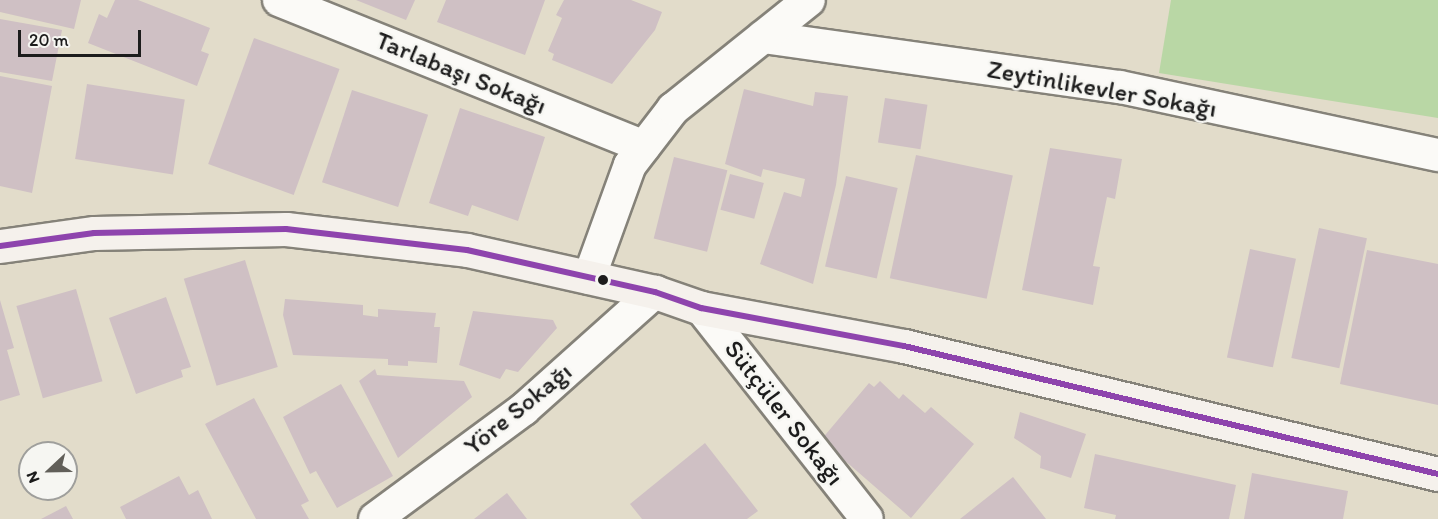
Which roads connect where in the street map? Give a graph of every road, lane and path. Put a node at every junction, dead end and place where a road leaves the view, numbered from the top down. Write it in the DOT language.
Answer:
graph roads {
  1 [pos="279,0"];
  2 [pos="809,0"];
  3 [pos="763,37"];
  4 [pos="644,147"];
  5 [pos="1438,155"];
  6 [pos="0,246"];
  7 [pos="590,278"];
  8 [pos="655,291"];
  9 [pos="701,308"];
  10 [pos="1438,474"];
  11 [pos="375,519"];
  12 [pos="867,519"];
  1 -- 4 [label="street, Tarlabaşı Sokağı"];
  2 -- 3 [label="street"];
  3 -- 4 [label="street"];
  3 -- 5 [label="street, Zeytinlikevler Sokağı"];
  4 -- 7 [label="street"];
  6 -- 7 [label="street"];
  7 -- 8 [label="street"];
  8 -- 9 [label="street"];
  8 -- 11 [label="street, Yöre Sokağı"];
  9 -- 10 [label="street"];
  9 -- 12 [label="street, Sütçüler Sokağı"];
}
